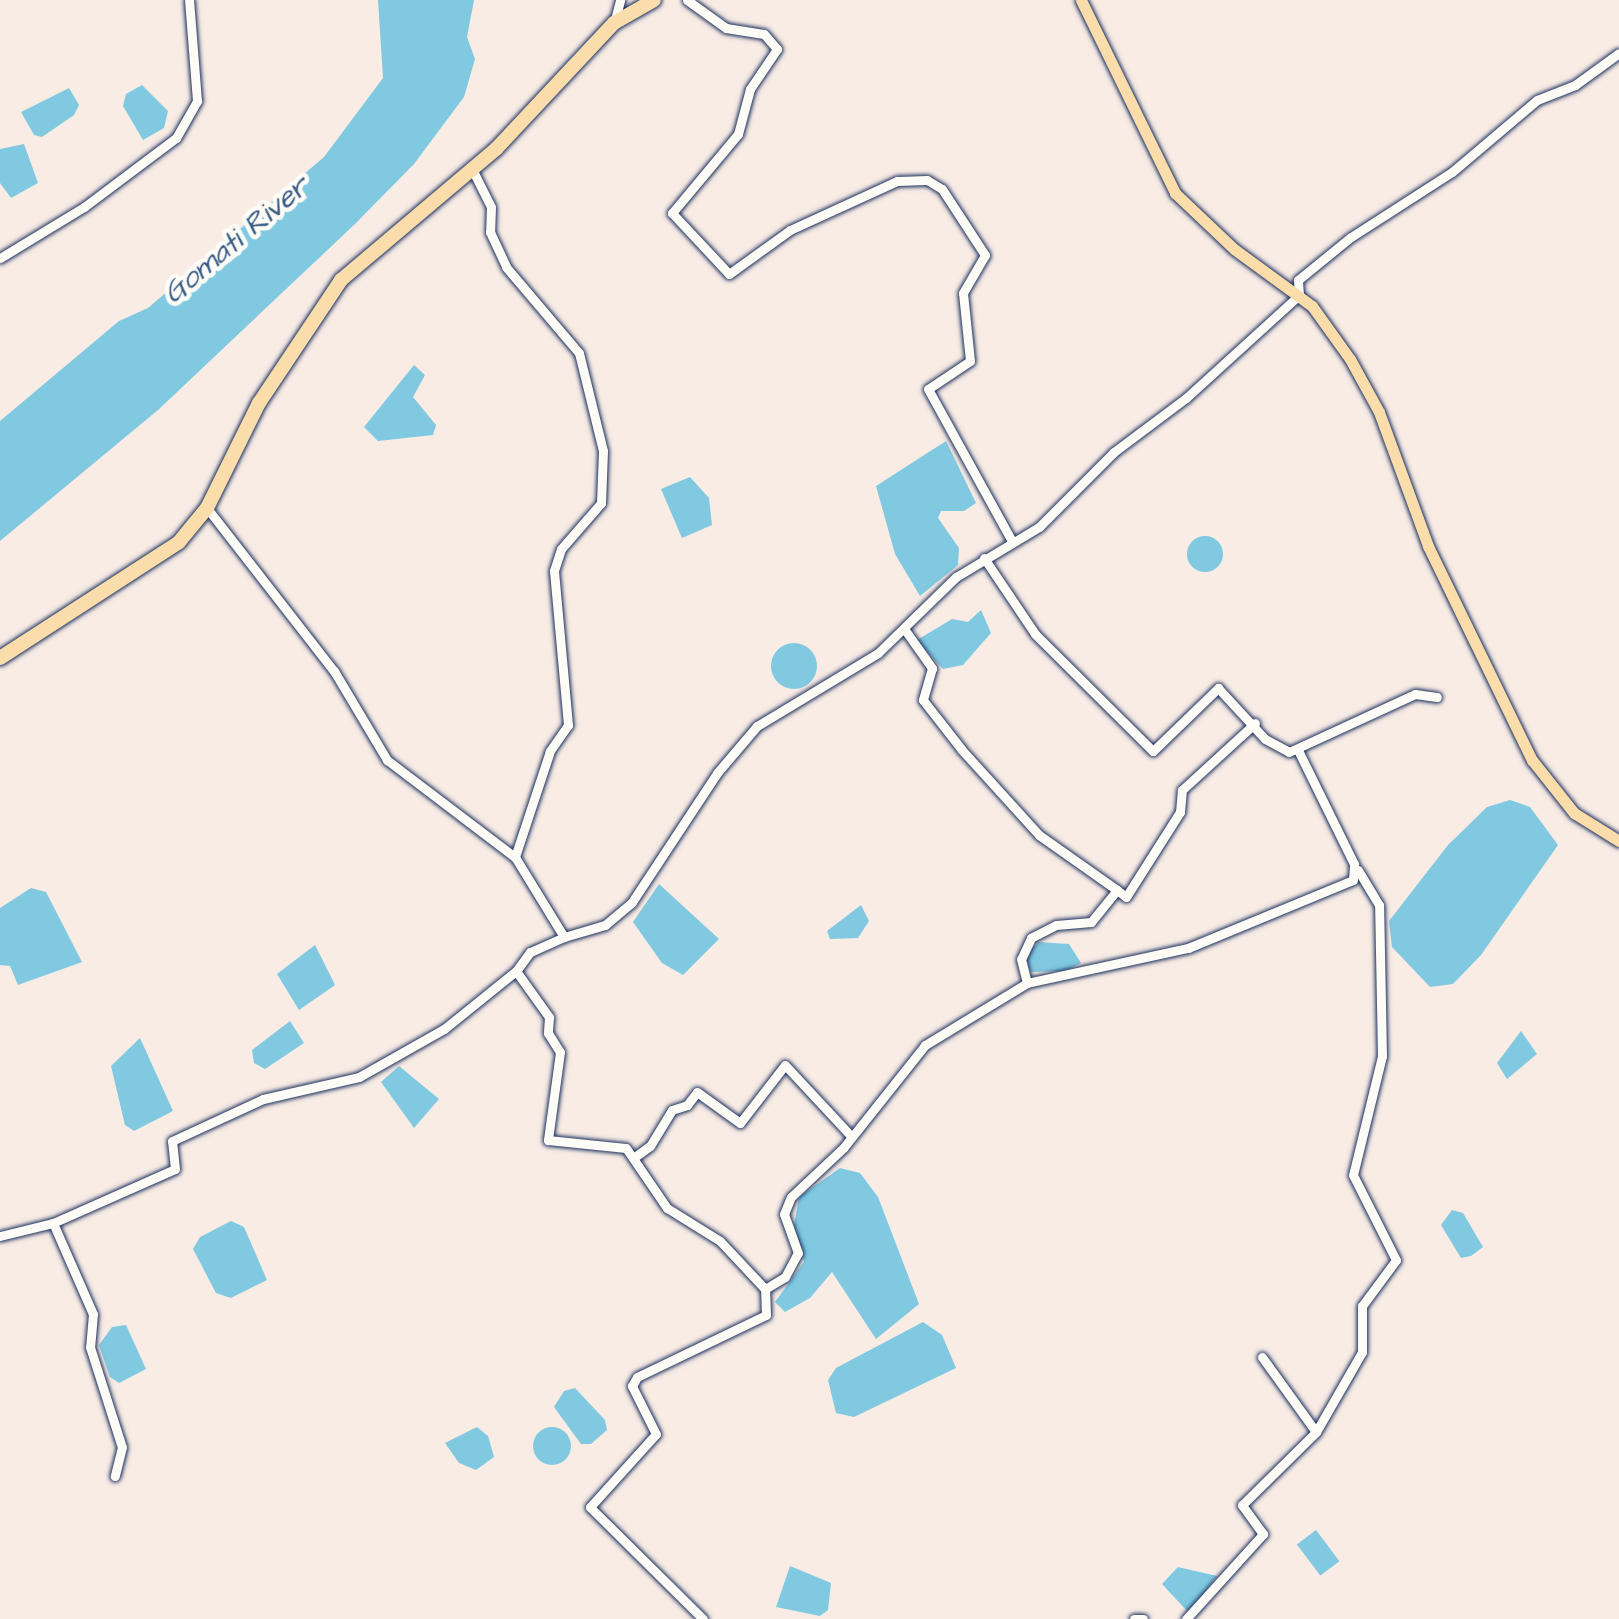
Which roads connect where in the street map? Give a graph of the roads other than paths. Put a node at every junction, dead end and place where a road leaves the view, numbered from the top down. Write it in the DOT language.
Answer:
graph roads {
  1 [pos="189,0"];
  2 [pos="620,0"];
  3 [pos="654,0"];
  4 [pos="687,0"];
  5 [pos="1081,0"];
  6 [pos="614,23"];
  7 [pos="1619,52"];
  8 [pos="472,169"];
  9 [pos="0,258"];
  10 [pos="1299,295"];
  11 [pos="207,508"];
  12 [pos="1012,541"];
  13 [pos="984,558"];
  14 [pos="905,630"];
  15 [pos="0,658"];
  16 [pos="1437,697"];
  17 [pos="1256,724"];
  18 [pos="1298,750"];
  19 [pos="1619,840"];
  20 [pos="515,857"];
  21 [pos="1354,864"];
  22 [pos="1117,890"];
  23 [pos="564,937"];
  24 [pos="516,971"];
  25 [pos="1027,983"];
  26 [pos="852,1136"];
  27 [pos="636,1156"];
  28 [pos="52,1223"];
  29 [pos="0,1236"];
  30 [pos="764,1289"];
  31 [pos="1262,1358"];
  32 [pos="1316,1432"];
  33 [pos="116,1476"];
  34 [pos="703,1619"];
  35 [pos="1134,1619"];
  36 [pos="1142,1619"];
  37 [pos="1186,1619"];
  1 -- 9 [label="street"];
  2 -- 6 [label="street"];
  3 -- 6 [label="highway"];
  4 -- 12 [label="street"];
  5 -- 10 [label="main road"];
  6 -- 8 [label="highway"];
  7 -- 10 [label="street"];
  8 -- 11 [label="highway"];
  8 -- 20 [label="street"];
  10 -- 12 [label="street"];
  10 -- 19 [label="main road"];
  11 -- 15 [label="highway"];
  11 -- 20 [label="street"];
  12 -- 13 [label="street"];
  13 -- 14 [label="street"];
  13 -- 17 [label="street"];
  14 -- 22 [label="street"];
  14 -- 23 [label="street"];
  16 -- 18 [label="street"];
  17 -- 18 [label="street"];
  17 -- 22 [label="street"];
  18 -- 21 [label="street"];
  20 -- 23 [label="street"];
  21 -- 25 [label="street"];
  21 -- 32 [label="street"];
  22 -- 25 [label="street"];
  23 -- 24 [label="street"];
  24 -- 27 [label="street"];
  24 -- 28 [label="street"];
  25 -- 26 [label="street"];
  26 -- 27 [label="street"];
  26 -- 30 [label="street"];
  27 -- 30 [label="street"];
  28 -- 29 [label="street"];
  28 -- 33 [label="street"];
  30 -- 34 [label="street"];
  31 -- 32 [label="street"];
  32 -- 37 [label="street"];
  35 -- 36 [label="street"];
}
